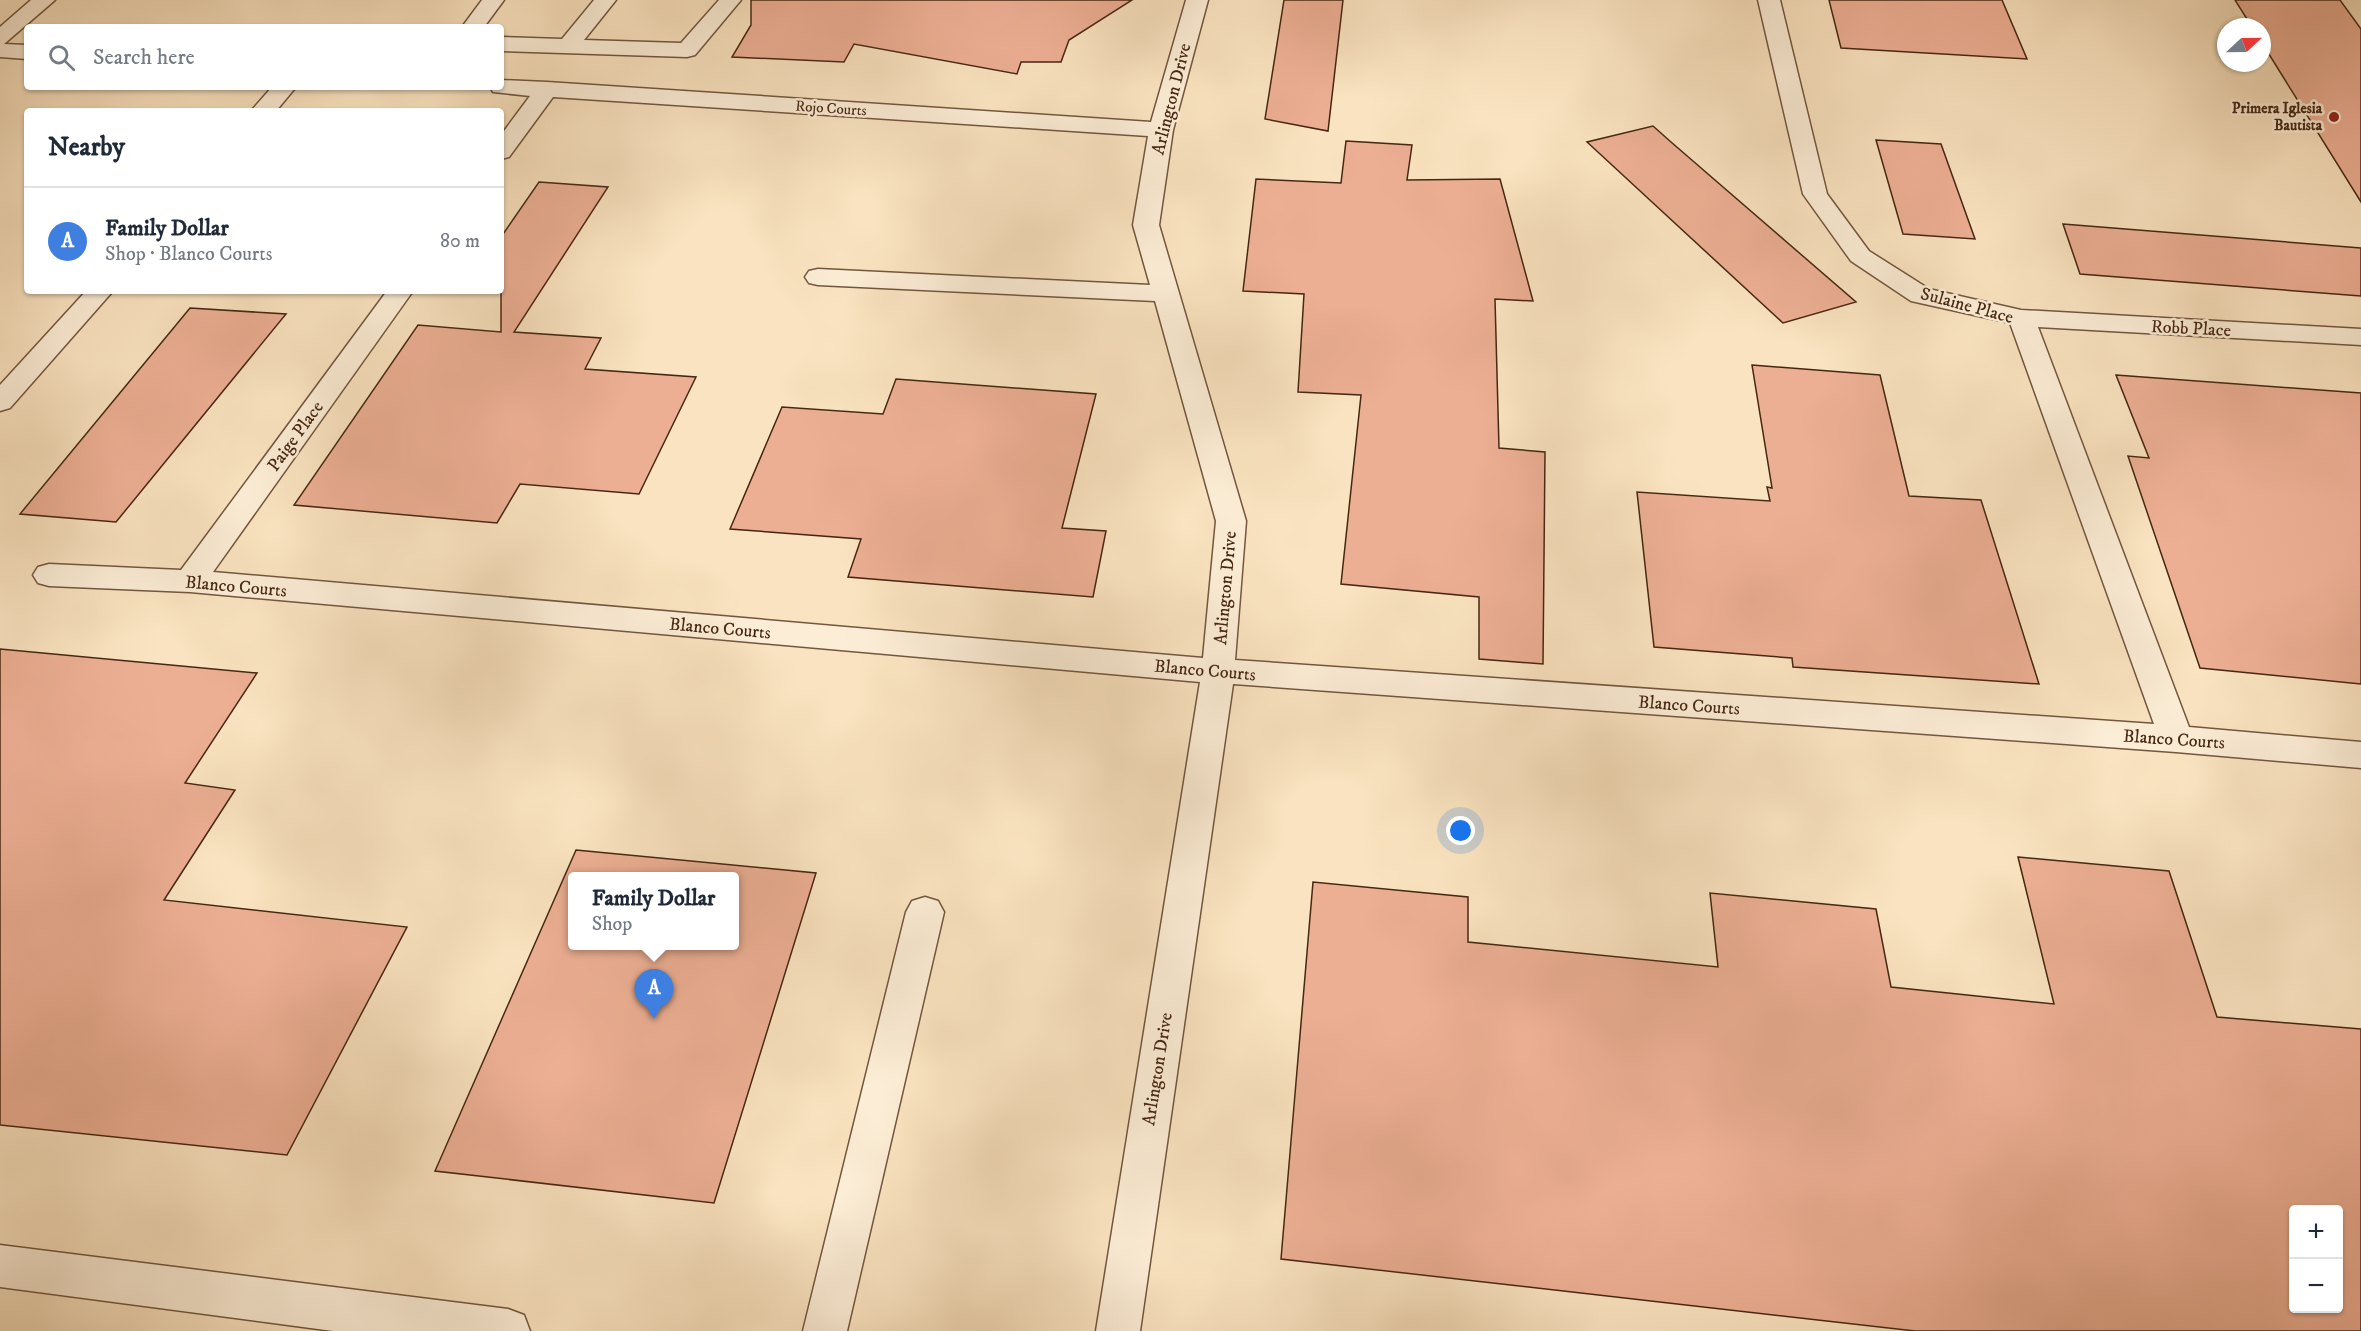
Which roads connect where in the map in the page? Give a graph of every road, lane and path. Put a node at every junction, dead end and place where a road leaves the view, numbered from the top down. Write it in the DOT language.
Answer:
graph roads {
  1 [pos="44,0"];
  2 [pos="493,0"];
  3 [pos="604,0"];
  4 [pos="730,0"];
  5 [pos="1197,0"];
  6 [pos="1769,0"];
  7 [pos="475,24"];
  8 [pos="0,38"];
  9 [pos="504,44"];
  10 [pos="524,45"];
  11 [pos="568,46"];
  12 [pos="666,49"];
  13 [pos="0,50"];
  14 [pos="24,52"];
  15 [pos="504,66"];
  16 [pos="641,80"];
  17 [pos="504,87"];
  18 [pos="547,89"];
  19 [pos="282,90"];
  20 [pos="266,108"];
  21 [pos="1161,130"];
  22 [pos="504,148"];
  23 [pos="818,277"];
  24 [pos="97,294"];
  25 [pos="398,294"];
  26 [pos="1166,294"];
  27 [pos="2021,318"];
  28 [pos="2361,337"];
  29 [pos="0,402"];
  30 [pos="49,575"];
  31 [pos="190,581"];
  32 [pos="1218,671"];
  33 [pos="2176,739"];
  34 [pos="2361,755"];
  35 [pos="925,912"];
  36 [pos="0,1266"];
  37 [pos="462,1329"];
  38 [pos="508,1331"];
  39 [pos="825,1331"];
  40 [pos="1118,1331"];
  1 -- 8 [label="street"];
  2 -- 7 [label="street"];
  3 -- 11 [label="street"];
  4 -- 12 [label="street"];
  5 -- 21 [label="street, Arlington Drive"];
  6 -- 27 [label="street, Sulaine Place"];
  9 -- 10 [label="street"];
  10 -- 11 [label="street"];
  10 -- 15 [label="street"];
  11 -- 12 [label="street"];
  12 -- 16 [label="street"];
  13 -- 14 [label="street"];
  16 -- 18 [label="street, Rojo Courts"];
  16 -- 21 [label="street, Rojo Courts"];
  17 -- 18 [label="street, Rojo Courts"];
  18 -- 22 [label="street"];
  19 -- 20 [label="street"];
  21 -- 26 [label="street, Arlington Drive"];
  23 -- 26 [label="street"];
  24 -- 29 [label="street"];
  25 -- 31 [label="street, Paige Place"];
  26 -- 32 [label="street, Arlington Drive"];
  27 -- 28 [label="street, Robb Place"];
  27 -- 33 [label="street, Sulaine Place"];
  30 -- 31 [label="street, Blanco Courts"];
  31 -- 32 [label="street, Blanco Courts"];
  32 -- 33 [label="street, Blanco Courts"];
  32 -- 40 [label="street, Arlington Drive"];
  33 -- 34 [label="street, Blanco Courts"];
  35 -- 39 [label="street"];
  36 -- 37 [label="street"];
  37 -- 38 [label="street"];
}
